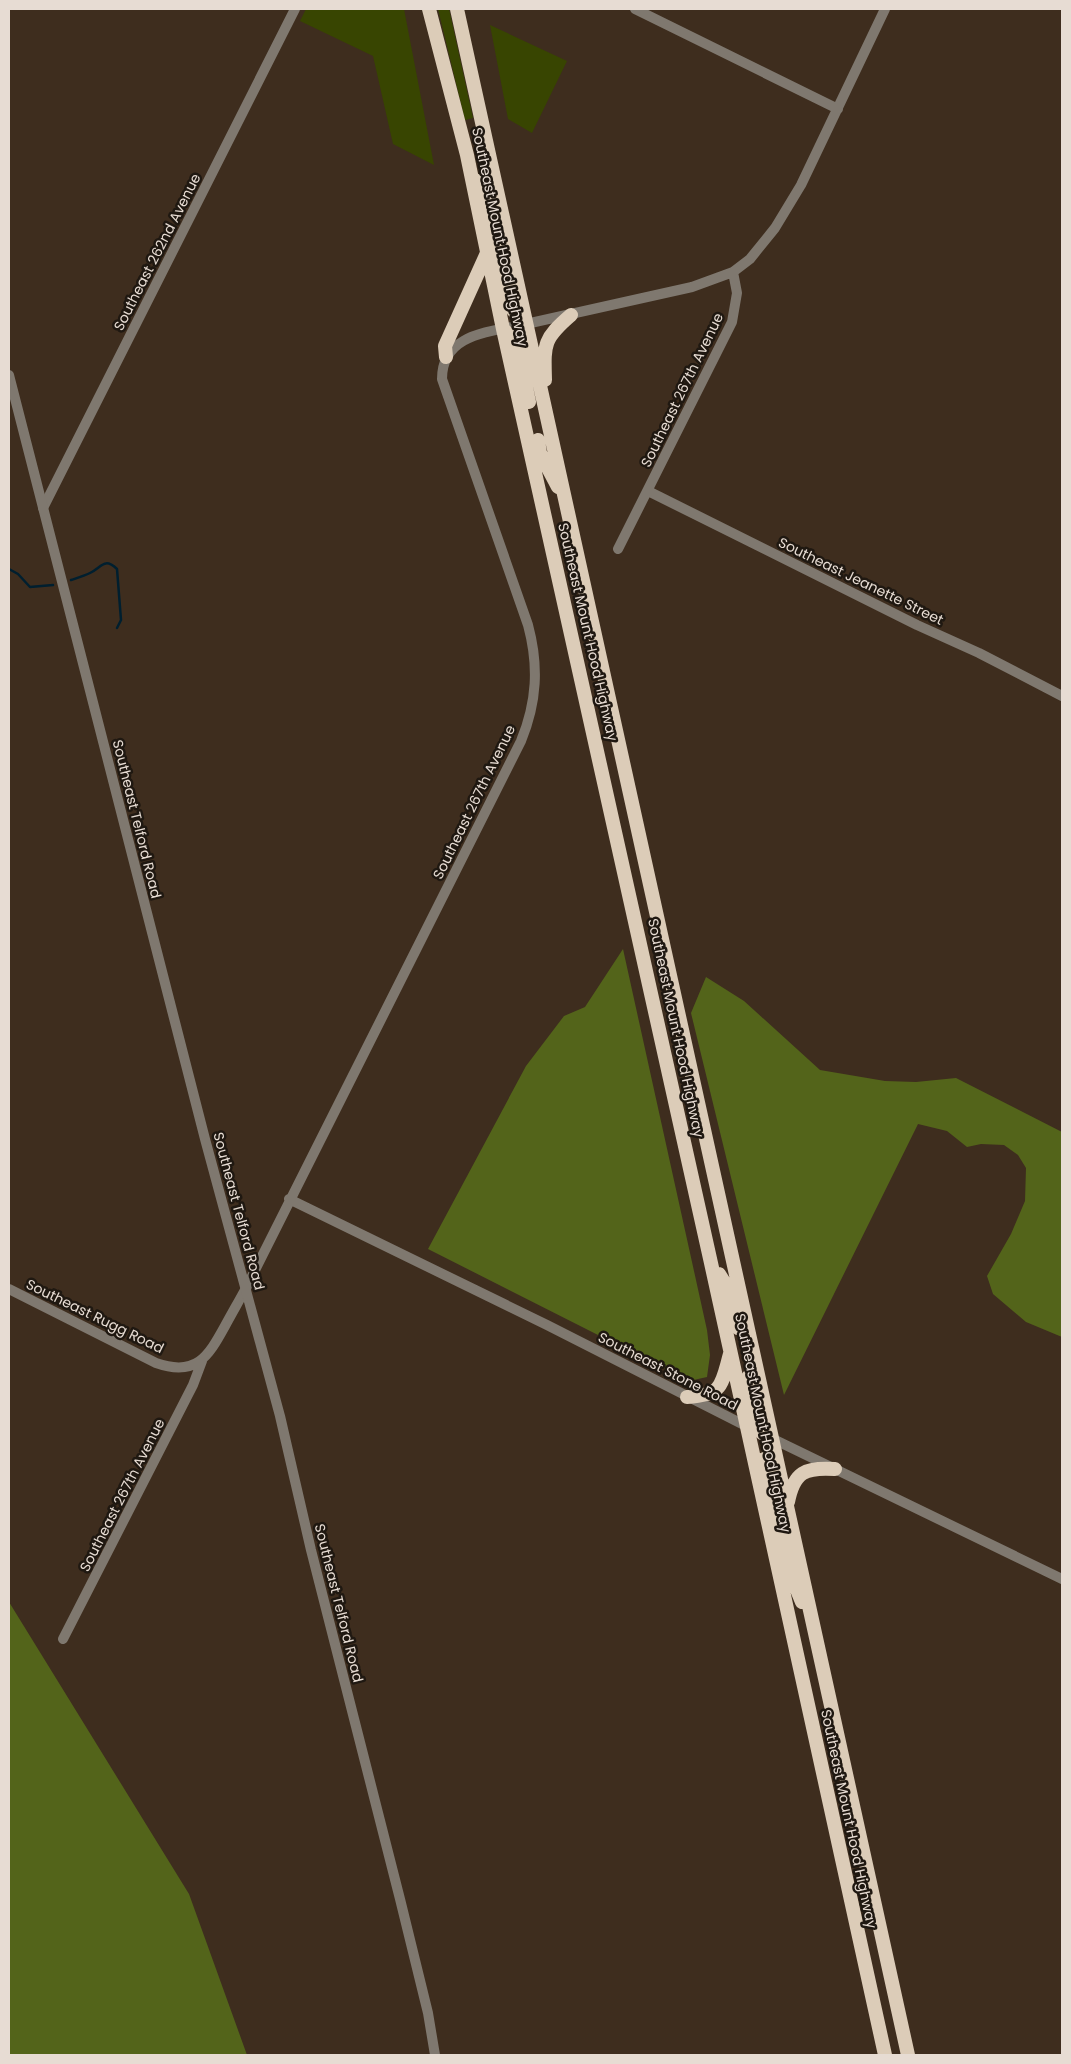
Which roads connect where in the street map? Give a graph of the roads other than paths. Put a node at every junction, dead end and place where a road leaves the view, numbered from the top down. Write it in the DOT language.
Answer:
graph roads {
  1 [pos="296,9"];
  2 [pos="429,9"];
  3 [pos="457,9"];
  4 [pos="635,9"];
  5 [pos="885,9"];
  6 [pos="838,109"];
  7 [pos="467,155"];
  8 [pos="488,252"];
  9 [pos="734,272"];
  10 [pos="571,315"];
  11 [pos="526,324"];
  12 [pos="503,329"];
  13 [pos="446,357"];
  14 [pos="9,375"];
  15 [pos="547,416"];
  16 [pos="648,490"];
  17 [pos="566,503"];
  18 [pos="43,508"];
  19 [pos="618,549"];
  20 [pos="1062,696"];
  21 [pos="289,1199"];
  22 [pos="711,1263"];
  23 [pos="246,1288"];
  24 [pos="9,1289"];
  25 [pos="730,1351"];
  26 [pos="202,1361"];
  27 [pos="687,1397"];
  28 [pos="760,1433"];
  29 [pos="835,1469"];
  30 [pos="787,1506"];
  31 [pos="1062,1578"];
  32 [pos="812,1620"];
  33 [pos="63,1639"];
  34 [pos="435,2055"];
  35 [pos="885,2055"];
  36 [pos="908,2055"];
  1 -- 18 [label="street, Southeast 262nd Avenue"];
  2 -- 7 [label="highway, Southeast Mount Hood Highway"];
  3 -- 11 [label="highway, Southeast Mount Hood Highway"];
  4 -- 6 [label="street"];
  5 -- 6 [label="street"];
  6 -- 9 [label="street"];
  7 -- 8 [label="highway, Southeast Mount Hood Highway"];
  7 -- 11 [label="highway"];
  8 -- 12 [label="highway, Southeast Mount Hood Highway"];
  8 -- 13 [label="highway"];
  9 -- 10 [label="street"];
  9 -- 16 [label="street, Southeast 267th Avenue"];
  10 -- 11 [label="street"];
  10 -- 15 [label="highway"];
  11 -- 12 [label="street"];
  11 -- 15 [label="highway, Southeast Mount Hood Highway"];
  12 -- 13 [label="street"];
  12 -- 17 [label="highway"];
  12 -- 22 [label="highway, Southeast Mount Hood Highway"];
  13 -- 21 [label="street, Southeast 267th Avenue"];
  14 -- 18 [label="street, Southeast Telford Road"];
  15 -- 17 [label="highway, Southeast Mount Hood Highway"];
  16 -- 19 [label="street, Southeast 267th Avenue"];
  16 -- 20 [label="street, Southeast Jeanette Street"];
  17 -- 28 [label="highway, Southeast Mount Hood Highway"];
  18 -- 23 [label="street, Southeast Telford Road"];
  21 -- 23 [label="street, Southeast 267th Avenue"];
  21 -- 27 [label="street, Southeast Stone Road"];
  22 -- 25 [label="highway, Southeast Mount Hood Highway"];
  22 -- 28 [label="highway"];
  23 -- 26 [label="street"];
  23 -- 34 [label="street, Southeast Telford Road"];
  24 -- 26 [label="street, Southeast Rugg Road"];
  25 -- 27 [label="highway"];
  25 -- 28 [label="highway, Southeast Mount Hood Highway"];
  26 -- 33 [label="street, Southeast 267th Avenue"];
  27 -- 28 [label="street, Southeast Stone Road"];
  28 -- 29 [label="street, Southeast Stone Road"];
  28 -- 30 [label="highway, Southeast Mount Hood Highway"];
  28 -- 32 [label="highway"];
  28 -- 35 [label="highway, Southeast Mount Hood Highway"];
  29 -- 30 [label="highway"];
  29 -- 31 [label="street, Southeast Stone Road"];
  30 -- 32 [label="highway, Southeast Mount Hood Highway"];
  32 -- 36 [label="highway, Southeast Mount Hood Highway"];
}
